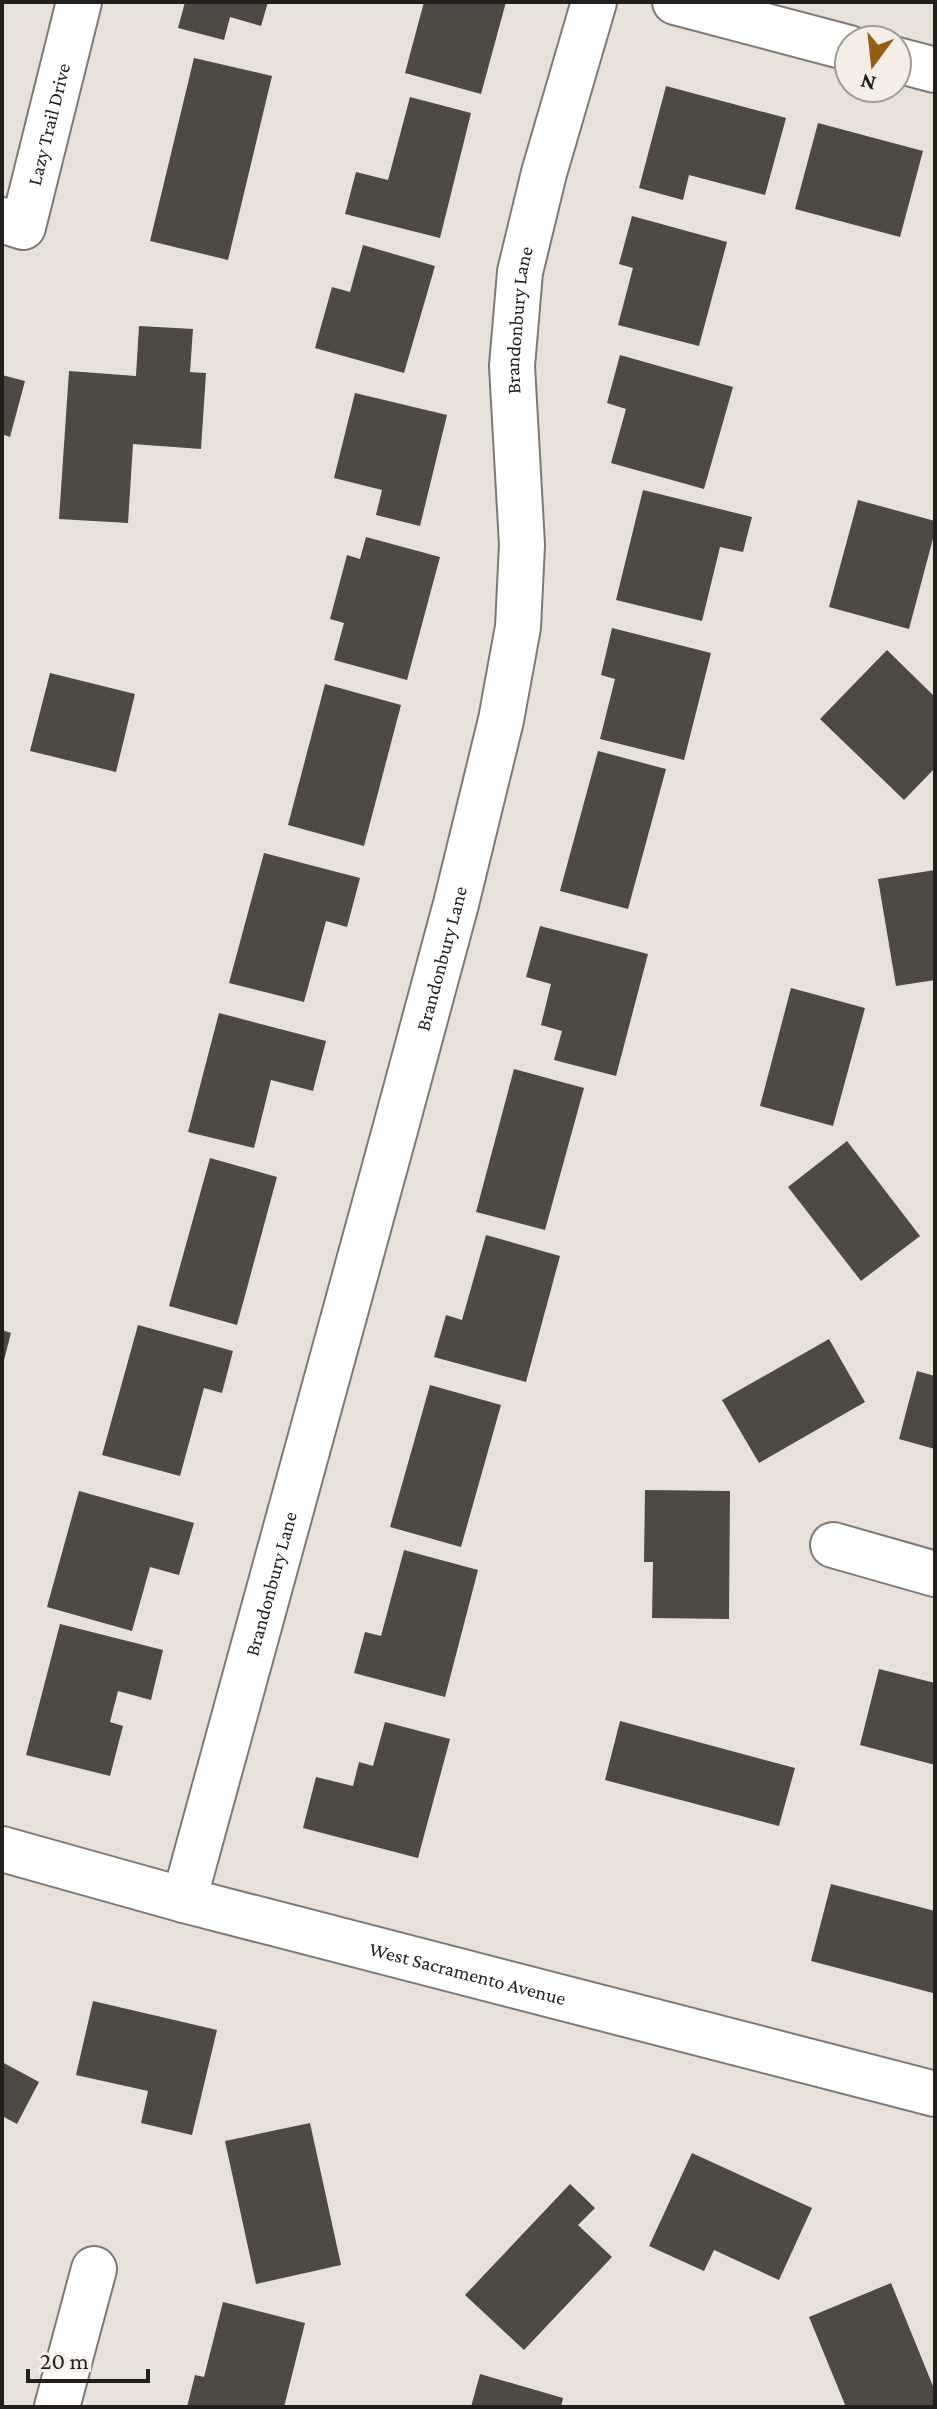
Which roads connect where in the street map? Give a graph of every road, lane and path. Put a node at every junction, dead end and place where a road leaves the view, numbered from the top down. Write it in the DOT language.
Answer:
graph roads {
  1 [pos="79,2"];
  2 [pos="594,2"];
  3 [pos="675,2"];
  4 [pos="833,44"];
  5 [pos="913,64"];
  6 [pos="935,70"];
  7 [pos="2,220"];
  8 [pos="833,1545"];
  9 [pos="935,1574"];
  10 [pos="2,1849"];
  11 [pos="184,1900"];
  12 [pos="935,2094"];
  13 [pos="94,2269"];
  14 [pos="57,2407"];
  1 -- 7 [label="street, Lazy Trail Drive"];
  2 -- 11 [label="street, Brandonbury Lane"];
  3 -- 4 [label="street"];
  5 -- 6 [label="street"];
  8 -- 9 [label="street"];
  10 -- 11 [label="street, West Sacramento Avenue"];
  11 -- 12 [label="street, West Sacramento Avenue"];
  13 -- 14 [label="street"];
}
